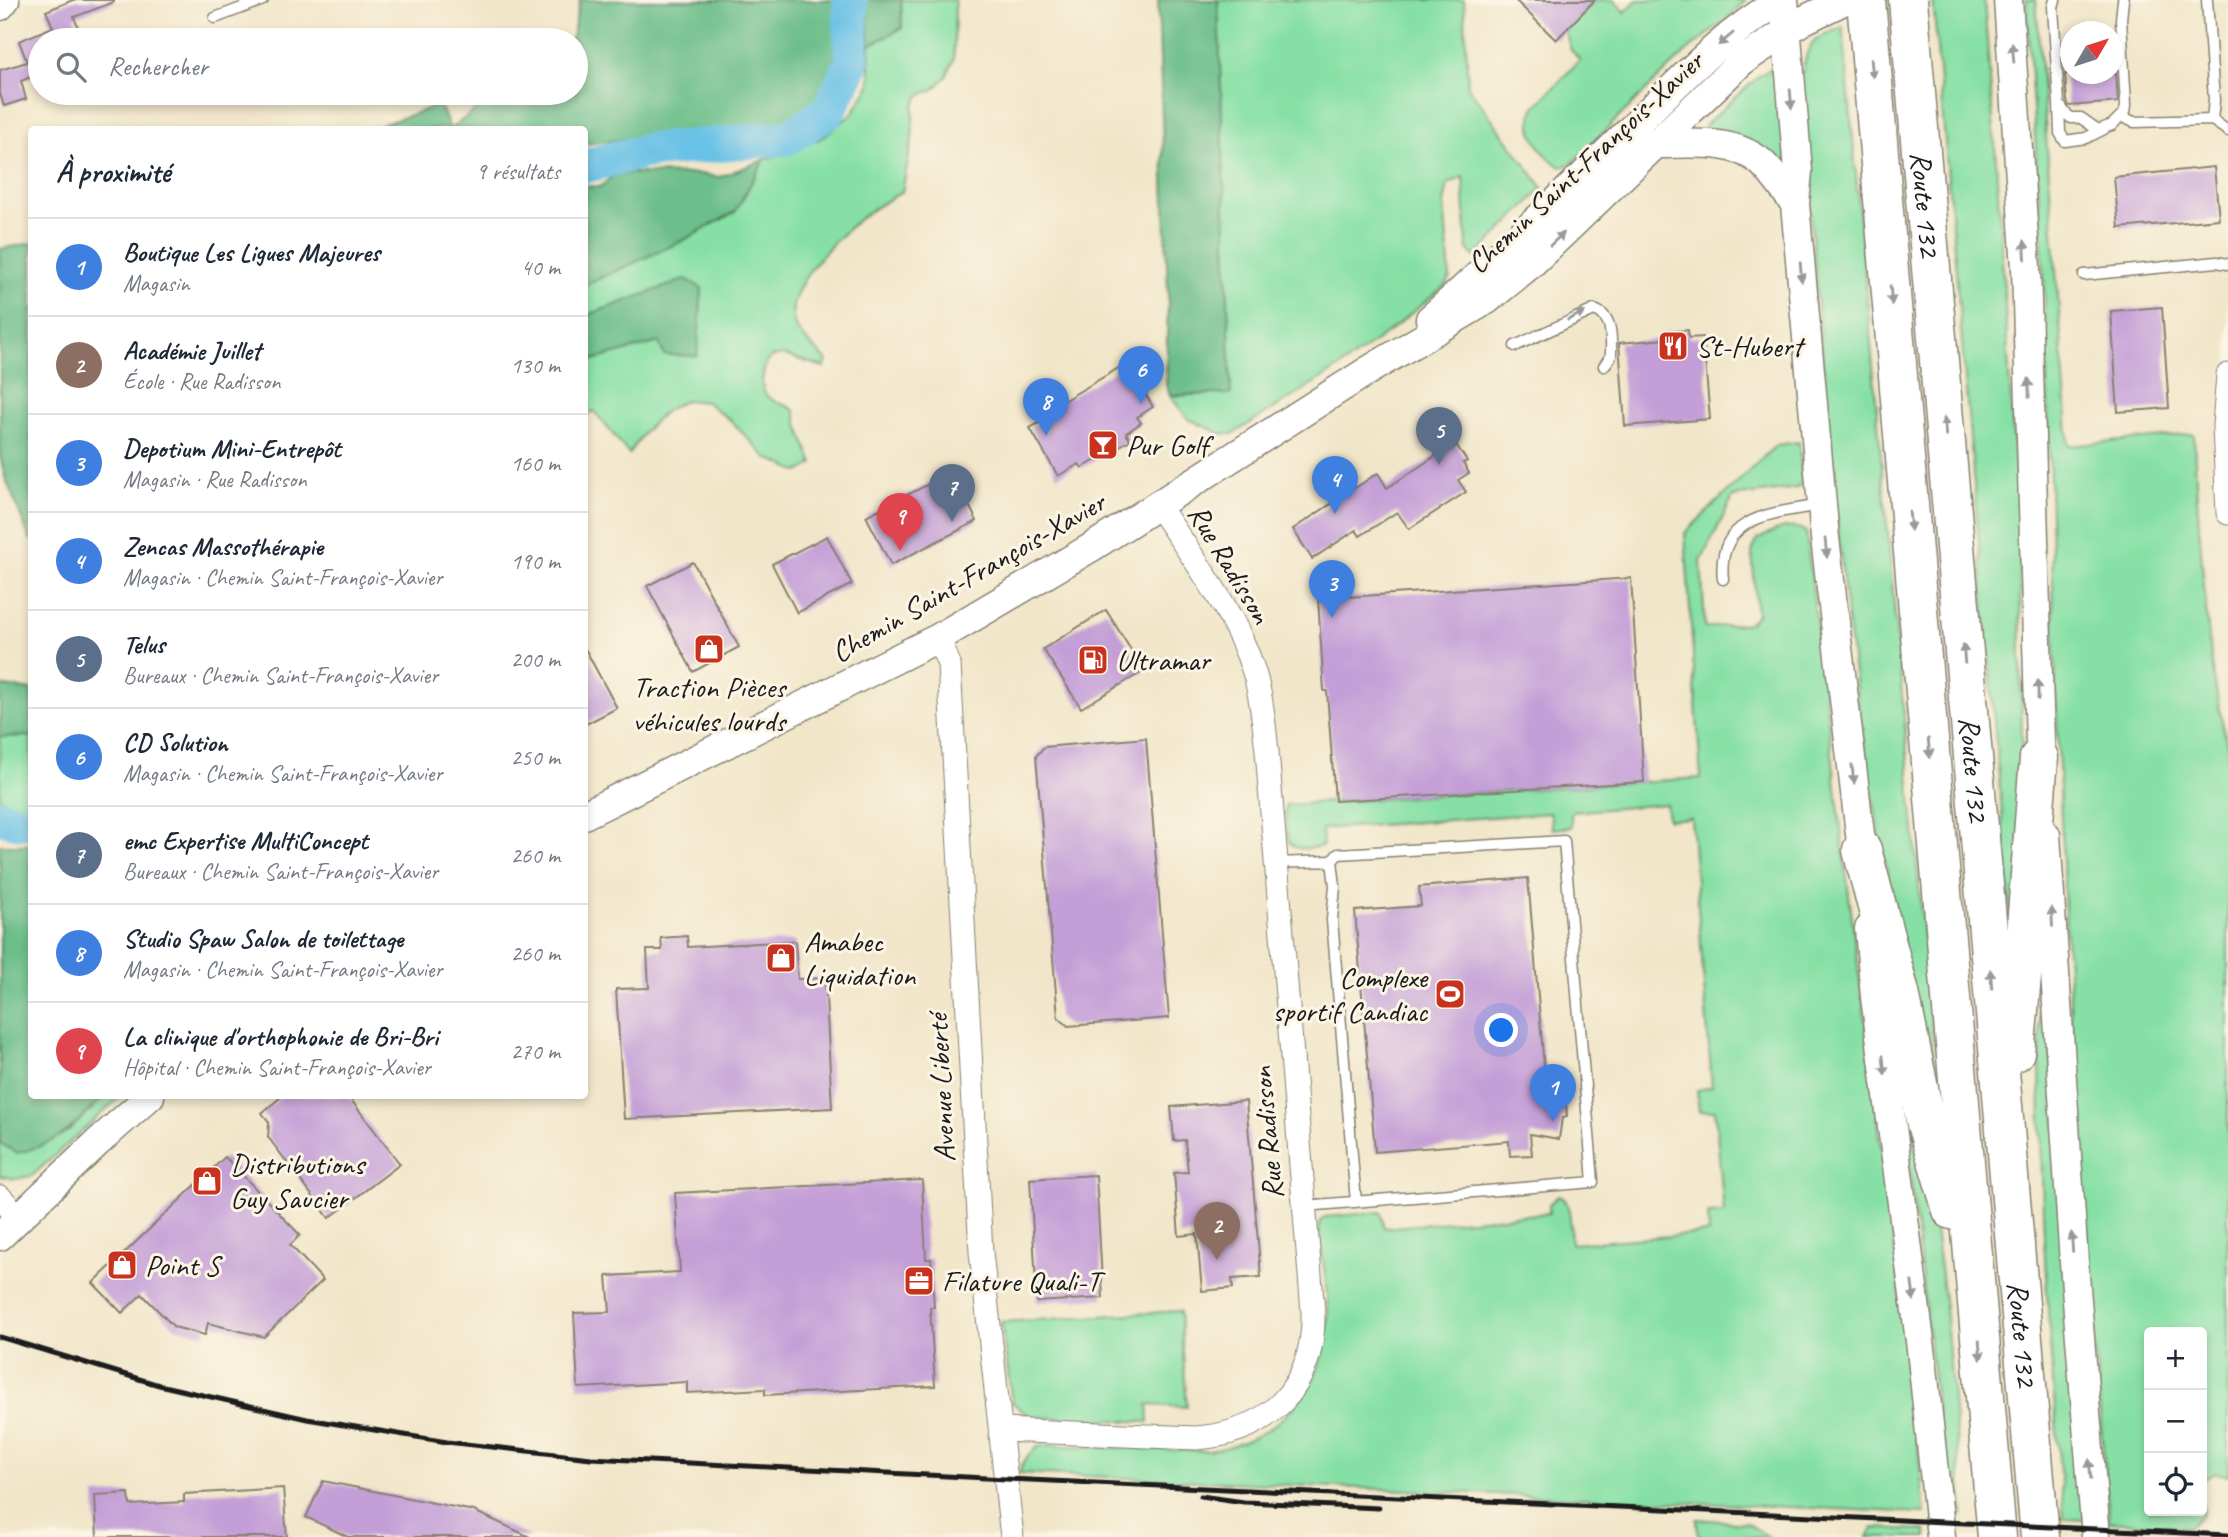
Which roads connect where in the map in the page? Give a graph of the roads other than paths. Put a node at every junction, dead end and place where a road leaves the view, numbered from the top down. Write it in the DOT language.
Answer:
graph roads {
  1 [pos="5,0"];
  2 [pos="263,0"];
  3 [pos="1783,0"];
  4 [pos="1866,0"];
  5 [pos="1908,0"];
  6 [pos="2008,0"];
  7 [pos="2055,0"];
  8 [pos="2123,0"];
  9 [pos="2207,0"];
  10 [pos="1836,4"];
  11 [pos="0,6"];
  12 [pos="215,18"];
  13 [pos="1786,31"];
  14 [pos="2059,104"];
  15 [pos="2122,117"];
  16 [pos="2212,120"];
  17 [pos="2104,129"];
  18 [pos="2228,131"];
  19 [pos="1656,144"];
  20 [pos="1795,204"];
  21 [pos="2228,264"];
  22 [pos="2084,275"];
  23 [pos="1515,346"];
  24 [pos="1604,366"];
  25 [pos="1368,370"];
  26 [pos="2228,375"];
  27 [pos="1158,505"];
  28 [pos="1822,505"];
  29 [pos="2228,513"];
  30 [pos="1723,579"];
  31 [pos="938,638"];
  32 [pos="2039,758"];
  33 [pos="588,813"];
  34 [pos="1863,850"];
  35 [pos="1332,861"];
  36 [pos="1276,863"];
  37 [pos="146,1099"];
  38 [pos="2006,1144"];
  39 [pos="1356,1202"];
  40 [pos="1305,1206"];
  41 [pos="6,1217"];
  42 [pos="1974,1282"];
  43 [pos="1001,1430"];
  44 [pos="1012,1537"];
  45 [pos="1941,1537"];
  46 [pos="1997,1537"];
  47 [pos="2040,1537"];
  48 [pos="2096,1537"];
  1 -- 11 [label="street"];
  2 -- 12 [label="lane"];
  3 -- 13 [label="street"];
  3 -- 25 [label="street, Chemin Saint-François-Xavier, one-way"];
  4 -- 42 [label="highway, Route 132, one-way"];
  38 -- 5 [label="highway, Route 132, one-way"];
  32 -- 6 [label="street, one-way"];
  7 -- 14 [label="lane"];
  8 -- 15 [label="lane"];
  9 -- 16 [label="lane"];
  10 -- 13 [label="street, Chemin Saint-François-Xavier"];
  13 -- 19 [label="street, Chemin Saint-François-Xavier"];
  13 -- 20 [label="street, one-way"];
  14 -- 17 [label="lane"];
  14 -- 17 [label="lane"];
  15 -- 16 [label="lane"];
  15 -- 17 [label="lane"];
  16 -- 18 [label="lane"];
  19 -- 20 [label="street"];
  25 -- 19 [label="street, Chemin Saint-François-Xavier, one-way"];
  20 -- 28 [label="street, one-way"];
  21 -- 22 [label="lane"];
  23 -- 24 [label="lane, one-way"];
  25 -- 27 [label="street, Chemin Saint-François-Xavier"];
  26 -- 29 [label="street"];
  27 -- 31 [label="street, Chemin Saint-François-Xavier"];
  27 -- 36 [label="street, Rue Radisson"];
  28 -- 30 [label="lane"];
  28 -- 34 [label="street, one-way"];
  31 -- 33 [label="street, Chemin Saint-François-Xavier"];
  31 -- 43 [label="street, Avenue Liberté"];
  32 -- 38 [label="highway"];
  48 -- 32 [label="street, one-way"];
  34 -- 42 [label="highway"];
  34 -- 45 [label="street, one-way"];
  35 -- 36 [label="lane"];
  35 -- 39 [label="lane"];
  35 -- 39 [label="lane"];
  36 -- 40 [label="street, Rue Radisson"];
  37 -- 41 [label="street"];
  38 -- 47 [label="highway, Route 132"];
  39 -- 40 [label="lane"];
  40 -- 43 [label="street, Rue Radisson"];
  42 -- 46 [label="highway, Route 132, one-way"];
  43 -- 44 [label="street, Avenue Liberté"];
}
